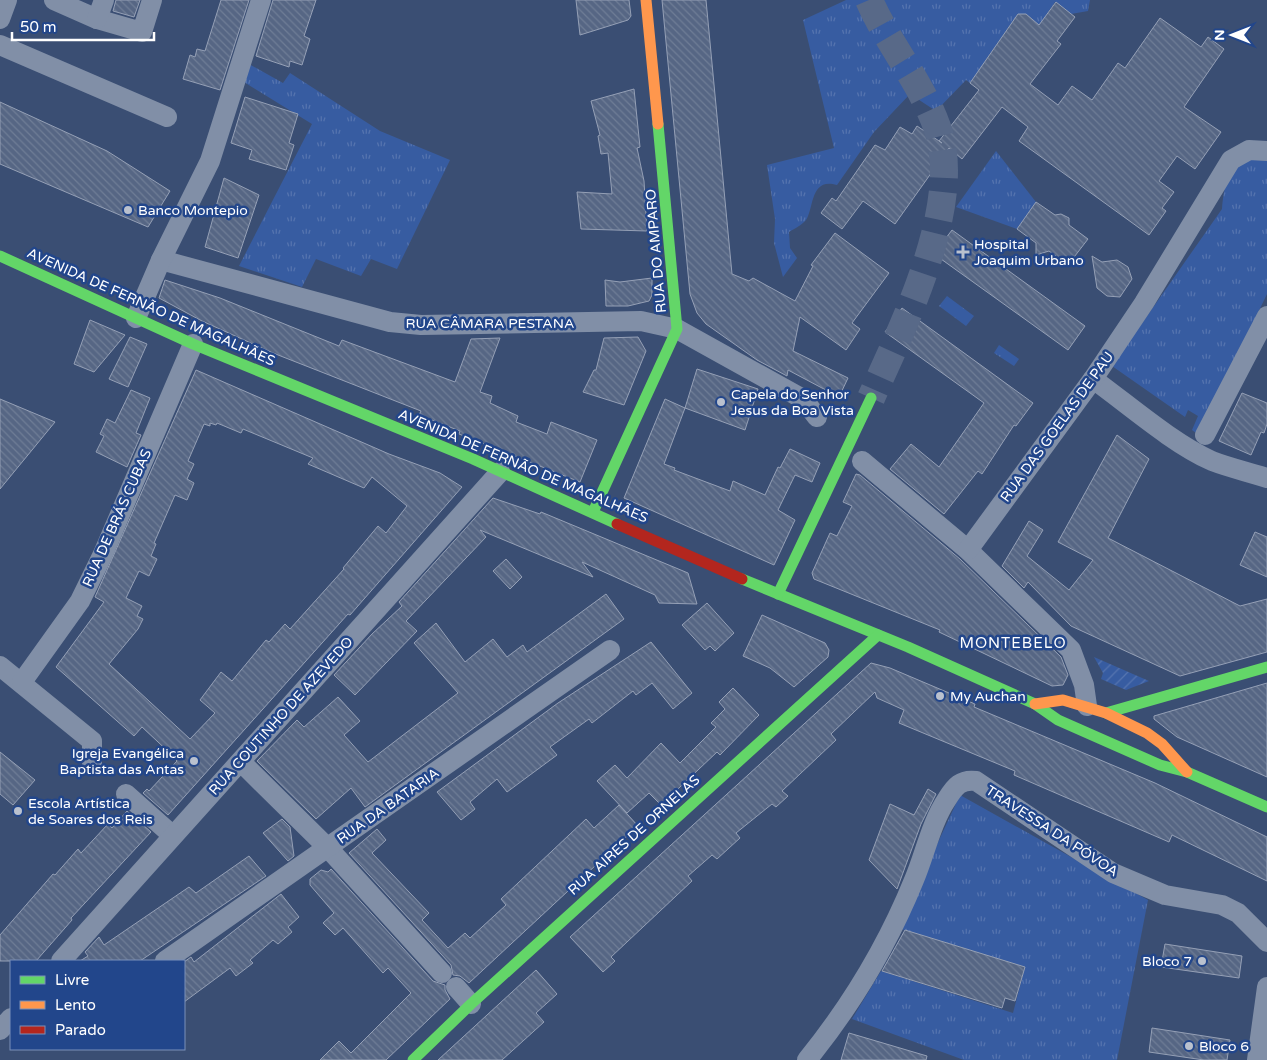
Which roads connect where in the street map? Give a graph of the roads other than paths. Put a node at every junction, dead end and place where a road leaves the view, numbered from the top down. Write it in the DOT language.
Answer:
graph roads {
  1 [pos="7,0"];
  2 [pos="54,0"];
  3 [pos="152,0"];
  4 [pos="261,0"];
  5 [pos="646,0"];
  6 [pos="100,9"];
  7 [pos="0,19"];
  8 [pos="0,45"];
  9 [pos="168,118"];
  10 [pos="1267,151"];
  11 [pos="0,256"];
  12 [pos="162,260"];
  13 [pos="136,318"];
  14 [pos="1265,325"];
  15 [pos="677,329"];
  16 [pos="193,344"];
  17 [pos="1093,379"];
  18 [pos="871,398"];
  19 [pos="817,417"];
  20 [pos="1205,435"];
  21 [pos="869,467"];
  22 [pos="500,472"];
  23 [pos="1267,478"];
  24 [pos="593,512"];
  25 [pos="968,550"];
  26 [pos="778,594"];
  27 [pos="878,635"];
  28 [pos="610,650"];
  29 [pos="0,666"];
  30 [pos="1267,667"];
  31 [pos="22,682"];
  32 [pos="1035,704"];
  33 [pos="1087,706"];
  34 [pos="1106,713"];
  35 [pos="240,762"];
  36 [pos="92,763"];
  37 [pos="1187,772"];
  38 [pos="126,794"];
  39 [pos="1267,807"];
  40 [pos="172,835"];
  41 [pos="328,848"];
  42 [pos="1267,942"];
  43 [pos="71,957"];
  44 [pos="166,960"];
  45 [pos="1267,986"];
  46 [pos="471,1004"];
  47 [pos="10,1019"];
  48 [pos="0,1030"];
  49 [pos="413,1060"];
  50 [pos="807,1060"];
  51 [pos="1258,1060"];
  1 -- 7 [label="street"];
  2 -- 6 [label="street"];
  3 -- 6 [label="street"];
  4 -- 12 [label="street"];
  5 -- 15 [label="main road, RUA DO AMPARO"];
  8 -- 9 [label="street"];
  10 -- 17 [label="street, RUA DAS GOELAS DE PAU"];
  11 -- 13 [label="main road, AVENIDA DE FERNÃO DE MAGALHÃES"];
  12 -- 13 [label="street"];
  12 -- 15 [label="street, RUA CÂMARA PESTANA"];
  13 -- 16 [label="main road, AVENIDA DE FERNÃO DE MAGALHÃES"];
  14 -- 20 [label="street"];
  15 -- 19 [label="street, RUA CÂMARA PESTANA"];
  15 -- 24 [label="main road, RUA DO AMPARO"];
  16 -- 22 [label="main road, AVENIDA DE FERNÃO DE MAGALHÃES"];
  16 -- 31 [label="street, RUA DE BRÁS CUBAS"];
  17 -- 23 [label="street"];
  17 -- 25 [label="street, RUA DAS GOELAS DE PAU"];
  18 -- 26 [label="main road"];
  21 -- 25 [label="street"];
  22 -- 24 [label="main road, AVENIDA DE FERNÃO DE MAGALHÃES"];
  22 -- 35 [label="street, RUA COUTINHO DE AZEVEDO"];
  24 -- 26 [label="main road, AVENIDA DE FERNÃO DE MAGALHÃES"];
  25 -- 33 [label="street"];
  26 -- 27 [label="main road, AVENIDA DE FERNÃO DE MAGALHÃES"];
  27 -- 32 [label="main road, AVENIDA DE FERNÃO DE MAGALHÃES"];
  27 -- 46 [label="main road, RUA AIRES DE ORNELAS"];
  28 -- 41 [label="street, RUA DA BATARIA"];
  29 -- 31 [label="street"];
  30 -- 34 [label="main road"];
  31 -- 36 [label="street"];
  32 -- 33 [label="main road, AVENIDA DE FERNÃO DE MAGALHÃES"];
  32 -- 37 [label="main road, AVENIDA DE FERNÃO DE MAGALHÃES"];
  33 -- 34 [label="main road, AVENIDA DE FERNÃO DE MAGALHÃES"];
  34 -- 37 [label="main road, AVENIDA DE FERNÃO DE MAGALHÃES"];
  35 -- 40 [label="street, RUA COUTINHO DE AZEVEDO"];
  35 -- 41 [label="street"];
  37 -- 39 [label="main road, AVENIDA DE FERNÃO DE MAGALHÃES"];
  38 -- 40 [label="street"];
  40 -- 43 [label="street, RUA COUTINHO DE AZEVEDO"];
  41 -- 44 [label="street, RUA DA BATARIA"];
  41 -- 46 [label="street"];
  42 -- 50 [label="street, TRAVESSA DA PÓVOA"];
  45 -- 51 [label="street"];
  46 -- 49 [label="main road, RUA AIRES DE ORNELAS"];
  47 -- 48 [label="street"];
}
